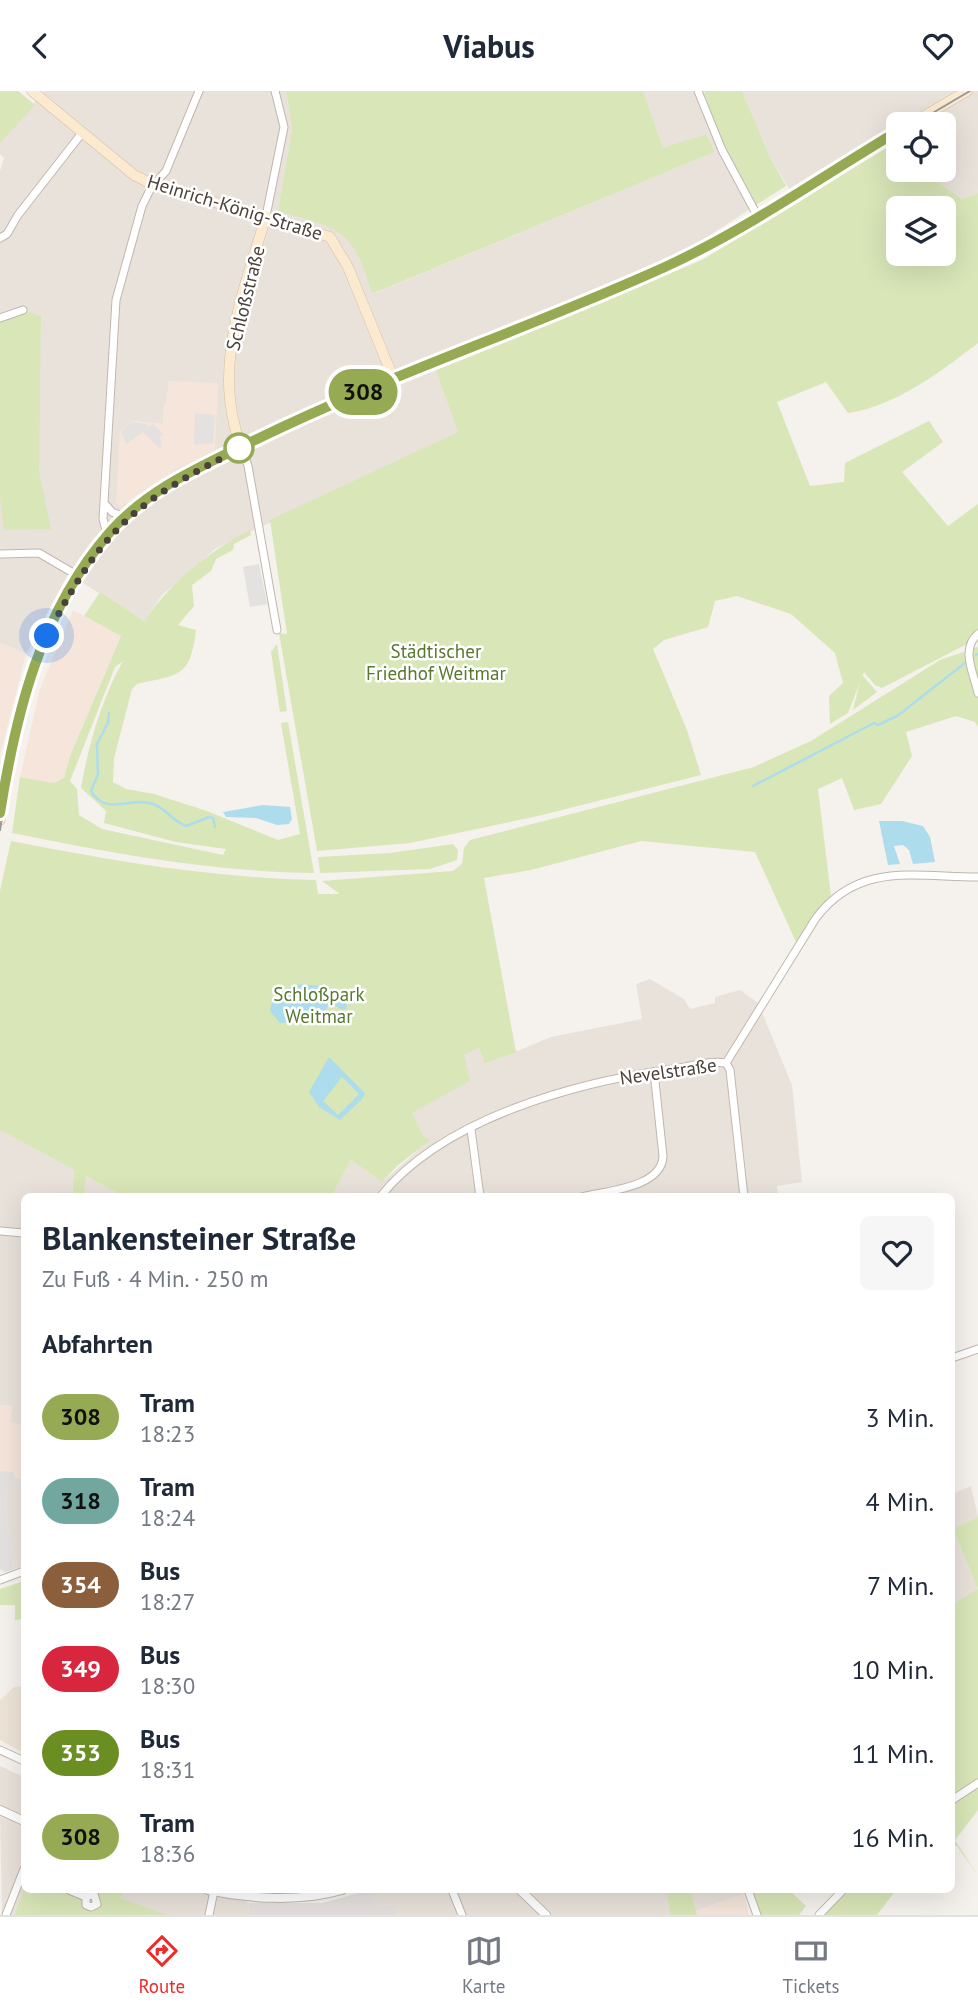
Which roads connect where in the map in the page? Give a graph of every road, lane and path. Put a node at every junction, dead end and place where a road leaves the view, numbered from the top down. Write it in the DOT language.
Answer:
graph roads {
  1 [pos="32,91"];
  2 [pos="199,91"];
  3 [pos="275,91"];
  4 [pos="698,91"];
  5 [pos="967,91"];
  6 [pos="931,112"];
  7 [pos="82,133"];
  8 [pos="886,139"];
  9 [pos="155,184"];
  10 [pos="266,216"];
  11 [pos="758,217"];
  12 [pos="0,238"];
  13 [pos="23,310"];
  14 [pos="0,318"];
  15 [pos="394,380"];
  16 [pos="242,448"];
  17 [pos="105,504"];
  18 [pos="127,518"];
  19 [pos="108,537"];
  20 [pos="0,554"];
  21 [pos="80,577"];
  22 [pos="277,630"];
  23 [pos="978,634"];
  24 [pos="978,693"];
  25 [pos="0,820"];
  26 [pos="978,877"];
  27 [pos="726,1063"];
  28 [pos="654,1072"];
  29 [pos="471,1129"];
  30 [pos="384,1193"];
  31 [pos="479,1193"];
  32 [pos="597,1193"];
  33 [pos="744,1193"];
  34 [pos="0,1231"];
  35 [pos="21,1233"];
  36 [pos="978,1349"];
  37 [pos="955,1356"];
  38 [pos="21,1572"];
  39 [pos="0,1580"];
  40 [pos="0,1750"];
  41 [pos="21,1760"];
  42 [pos="978,1783"];
  43 [pos="955,1798"];
  44 [pos="0,1810"];
  45 [pos="21,1820"];
  46 [pos="21,1878"];
  47 [pos="76,1893"];
  48 [pos="211,1893"];
  49 [pos="236,1893"];
  50 [pos="318,1893"];
  51 [pos="453,1893"];
  52 [pos="523,1893"];
  53 [pos="749,1893"];
  54 [pos="840,1893"];
  55 [pos="86,1897"];
  56 [pos="6,1915"];
  57 [pos="209,1915"];
  58 [pos="462,1915"];
  59 [pos="546,1915"];
  60 [pos="757,1915"];
  61 [pos="819,1915"];
  1 -- 7 [label="main road, Heinrich-König-Straße"];
  2 -- 9 [label="street"];
  3 -- 10 [label="street, Schloßstraße"];
  4 -- 11 [label="street"];
  5 -- 6 [label="main road"];
  7 -- 9 [label="main road, Heinrich-König-Straße"];
  7 -- 12 [label="street"];
  8 -- 11 [label="main road"];
  9 -- 10 [label="main road, Heinrich-König-Straße"];
  9 -- 17 [label="street"];
  10 -- 15 [label="main road, Heinrich-König-Straße"];
  10 -- 16 [label="main road, Schloßstraße"];
  11 -- 15 [label="main road"];
  13 -- 14 [label="street"];
  15 -- 16 [label="main road"];
  16 -- 18 [label="main road"];
  16 -- 22 [label="street, Schloßstraße"];
  17 -- 18 [label="street"];
  17 -- 19 [label="street"];
  18 -- 19 [label="main road"];
  19 -- 21 [label="main road"];
  20 -- 21 [label="street"];
  21 -- 25 [label="main road"];
  23 -- 24 [label="street"];
  26 -- 27 [label="street, Nevelstraße"];
  27 -- 28 [label="street, Nevelstraße"];
  27 -- 33 [label="street"];
  28 -- 29 [label="street, Nevelstraße"];
  28 -- 32 [label="street"];
  29 -- 30 [label="street, Nevelstraße"];
  29 -- 31 [label="street"];
  34 -- 35 [label="street"];
  36 -- 37 [label="street"];
  38 -- 39 [label="street"];
  40 -- 41 [label="street"];
  42 -- 43 [label="street"];
  44 -- 45 [label="street"];
  46 -- 56 [label="street"];
  47 -- 55 [label="street"];
  48 -- 57 [label="street"];
  49 -- 50 [label="street"];
  51 -- 58 [label="street"];
  52 -- 59 [label="street"];
  53 -- 60 [label="street"];
  54 -- 61 [label="street"];
}
